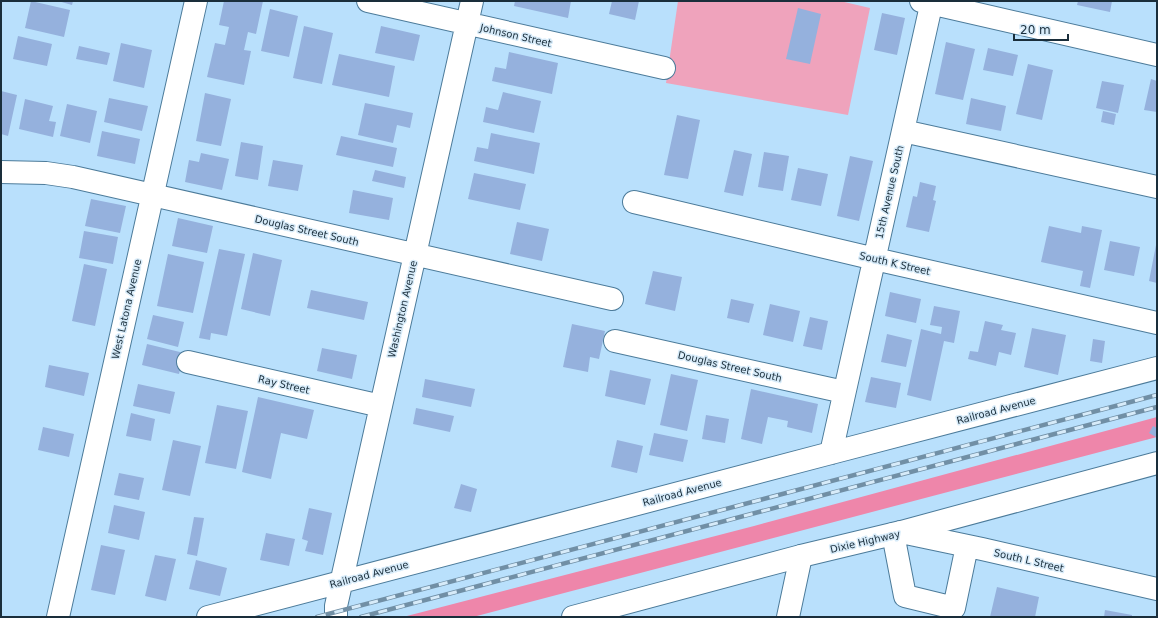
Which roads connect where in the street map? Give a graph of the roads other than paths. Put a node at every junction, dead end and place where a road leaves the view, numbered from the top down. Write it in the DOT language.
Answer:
graph roads {
  1 [pos="196,1"];
  2 [pos="368,1"];
  3 [pos="472,1"];
  4 [pos="928,2"];
  5 [pos="467,24"];
  6 [pos="1157,55"];
  7 [pos="664,68"];
  8 [pos="903,131"];
  9 [pos="1,172"];
  10 [pos="1157,187"];
  11 [pos="152,195"];
  12 [pos="634,202"];
  13 [pos="415,254"];
  14 [pos="874,258"];
  15 [pos="612,299"];
  16 [pos="1157,323"];
  17 [pos="616,340"];
  18 [pos="188,362"];
  19 [pos="1157,368"];
  20 [pos="844,392"];
  21 [pos="381,406"];
  22 [pos="831,453"];
  23 [pos="1157,463"];
  24 [pos="897,533"];
  25 [pos="974,548"];
  26 [pos="801,556"];
  27 [pos="342,581"];
  28 [pos="1157,590"];
  29 [pos="58,617"];
  30 [pos="208,617"];
  31 [pos="336,617"];
  32 [pos="574,617"];
  33 [pos="788,617"];
  1 -- 11 [label="street, West Latona Avenue"];
  2 -- 5 [label="street, Johnson Street"];
  3 -- 5 [label="street, Washington Avenue"];
  4 -- 6 [label="street"];
  4 -- 8 [label="street, 15th Avenue South"];
  5 -- 7 [label="street, Johnson Street"];
  5 -- 13 [label="street, Washington Avenue"];
  8 -- 10 [label="street"];
  8 -- 14 [label="street, 15th Avenue South"];
  9 -- 11 [label="street, Douglas Street South"];
  11 -- 13 [label="street, Douglas Street South"];
  11 -- 29 [label="street, West Latona Avenue"];
  12 -- 14 [label="street, South K Street"];
  13 -- 15 [label="street, Douglas Street South"];
  13 -- 21 [label="street, Washington Avenue"];
  14 -- 16 [label="street, South K Street"];
  14 -- 20 [label="street, 15th Avenue South"];
  17 -- 20 [label="street, Douglas Street South"];
  18 -- 21 [label="street, Ray Street"];
  19 -- 22 [label="street, Railroad Avenue"];
  20 -- 22 [label="street, 15th Avenue South"];
  21 -- 27 [label="street, Washington Avenue"];
  22 -- 27 [label="street, Railroad Avenue"];
  23 -- 24 [label="street, Dixie Highway"];
  24 -- 25 [label="street, South L Street"];
  24 -- 25 [label="street"];
  24 -- 26 [label="street, Dixie Highway"];
  25 -- 28 [label="street, South L Street"];
  26 -- 32 [label="street, Dixie Highway"];
  26 -- 33 [label="street"];
  27 -- 30 [label="street, Railroad Avenue"];
  27 -- 31 [label="street, Washington Avenue"];
}
